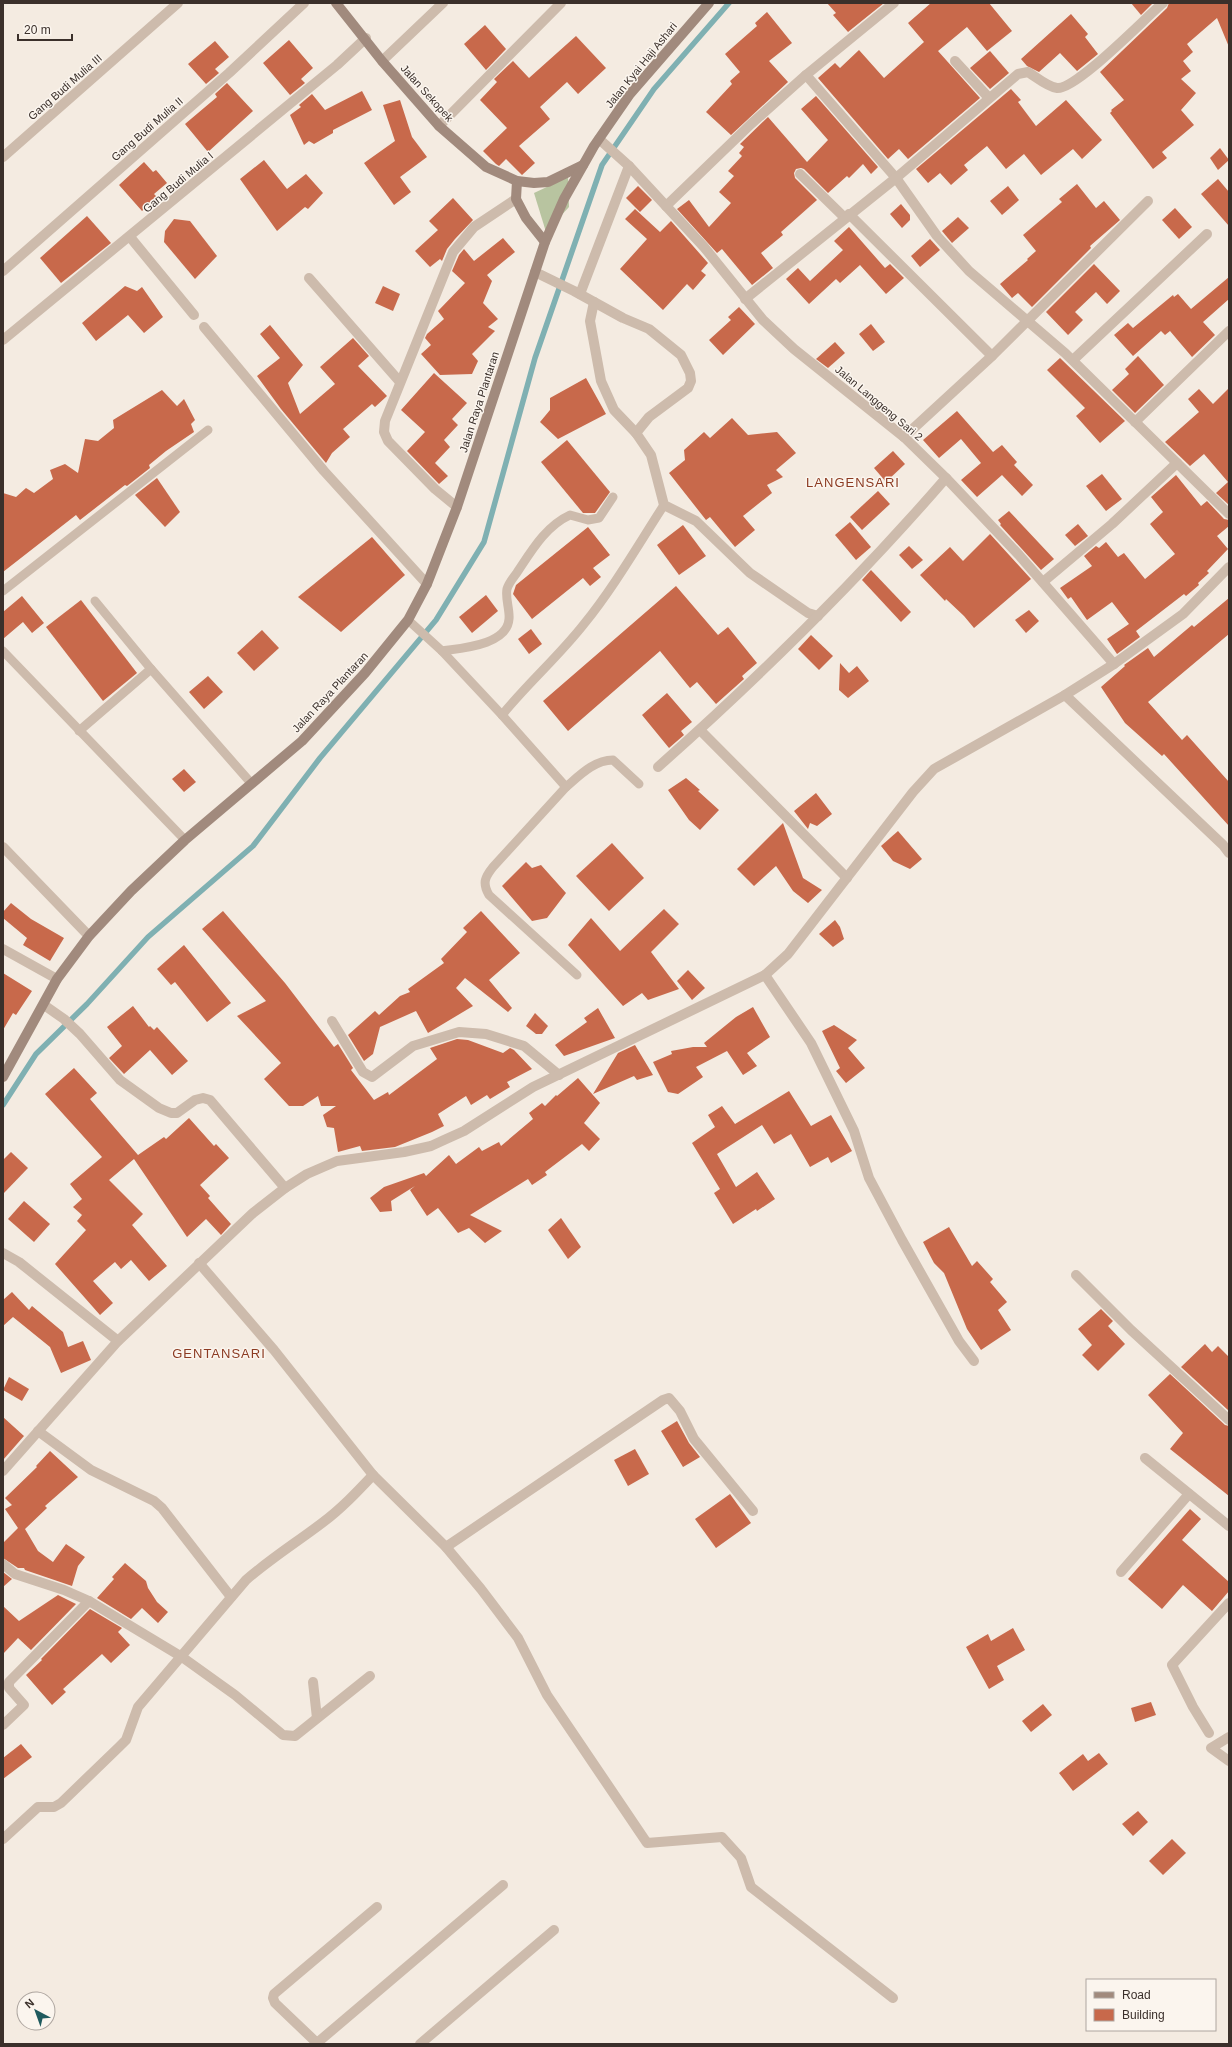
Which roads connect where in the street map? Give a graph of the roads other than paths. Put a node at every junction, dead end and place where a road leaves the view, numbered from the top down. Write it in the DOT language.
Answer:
graph roads {
  1 [pos="178,3"];
  2 [pos="304,3"];
  3 [pos="336,3"];
  4 [pos="443,3"];
  5 [pos="561,3"];
  6 [pos="709,3"];
  7 [pos="894,3"];
  8 [pos="1163,3"];
  9 [pos="366,38"];
  10 [pos="382,61"];
  11 [pos="955,61"];
  12 [pos="806,75"];
  13 [pos="990,98"];
  14 [pos="439,126"];
  15 [pos="599,139"];
  16 [pos="3,157"];
  17 [pos="628,164"];
  18 [pos="583,166"];
  19 [pos="800,174"];
  20 [pos="896,178"];
  21 [pos="517,181"];
  22 [pos="516,199"];
  23 [pos="1148,201"];
  24 [pos="666,206"];
  25 [pos="847,216"];
  26 [pos="1207,234"];
  27 [pos="130,238"];
  28 [pos="545,242"];
  29 [pos="3,271"];
  30 [pos="535,272"];
  31 [pos="309,278"];
  32 [pos="577,292"];
  33 [pos="745,299"];
  34 [pos="594,302"];
  35 [pos="194,315"];
  36 [pos="1028,321"];
  37 [pos="204,327"];
  38 [pos="1229,331"];
  39 [pos="3,340"];
  40 [pos="992,356"];
  41 [pos="1073,360"];
  42 [pos="400,382"];
  43 [pos="1135,422"];
  44 [pos="208,430"];
  45 [pos="636,433"];
  46 [pos="904,438"];
  47 [pos="1177,463"];
  48 [pos="946,478"];
  49 [pos="613,497"];
  50 [pos="664,505"];
  51 [pos="457,507"];
  52 [pos="1229,514"];
  53 [pos="1229,567"];
  54 [pos="1042,582"];
  55 [pos="427,584"];
  56 [pos="3,591"];
  57 [pos="96,601"];
  58 [pos="818,616"];
  59 [pos="408,620"];
  60 [pos="3,651"];
  61 [pos="442,651"];
  62 [pos="1114,664"];
  63 [pos="151,669"];
  64 [pos="1065,695"];
  65 [pos="502,715"];
  66 [pos="700,730"];
  67 [pos="79,731"];
  68 [pos="658,767"];
  69 [pos="251,783"];
  70 [pos="639,784"];
  71 [pos="566,787"];
  72 [pos="185,840"];
  73 [pos="3,848"];
  74 [pos="1229,853"];
  75 [pos="847,878"];
  76 [pos="89,936"];
  77 [pos="3,948"];
  78 [pos="577,975"];
  79 [pos="765,975"];
  80 [pos="58,979"];
  81 [pos="44,1005"];
  82 [pos="332,1021"];
  83 [pos="559,1075"];
  84 [pos="3,1077"];
  85 [pos="285,1188"];
  86 [pos="3,1253"];
  87 [pos="199,1263"];
  88 [pos="1076,1275"];
  89 [pos="118,1341"];
  90 [pos="974,1361"];
  91 [pos="1229,1420"];
  92 [pos="38,1431"];
  93 [pos="1146,1458"];
  94 [pos="3,1471"];
  95 [pos="373,1475"];
  96 [pos="1189,1494"];
  97 [pos="753,1511"];
  98 [pos="1229,1526"];
  99 [pos="446,1547"];
  100 [pos="3,1564"];
  101 [pos="1121,1572"];
  102 [pos="231,1597"];
  103 [pos="89,1601"];
  104 [pos="1229,1603"];
  105 [pos="182,1657"];
  106 [pos="370,1676"];
  107 [pos="313,1682"];
  108 [pos="317,1718"];
  109 [pos="3,1725"];
  110 [pos="1210,1732"];
  111 [pos="1229,1736"];
  112 [pos="1229,1762"];
  113 [pos="3,1840"];
  114 [pos="503,1885"];
  115 [pos="376,1907"];
  116 [pos="554,1930"];
  117 [pos="893,1998"];
  118 [pos="318,2044"];
  119 [pos="420,2044"];
  1 -- 16 [label="street, Gang Budi Mulia III"];
  2 -- 29 [label="street, Gang Budi Mulia II"];
  3 -- 9 [label="main road, Jalan Sekopek"];
  4 -- 10 [label="street"];
  5 -- 14 [label="street"];
  6 -- 15 [label="main road, Jalan Kyai Haji Ashari"];
  7 -- 12 [label="street"];
  8 -- 13 [label="street"];
  9 -- 10 [label="main road, Jalan Sekopek"];
  9 -- 27 [label="street, Gang Budi Mulia I"];
  10 -- 14 [label="main road, Jalan Sekopek"];
  11 -- 13 [label="street"];
  12 -- 20 [label="street"];
  12 -- 24 [label="street"];
  13 -- 20 [label="street"];
  14 -- 21 [label="main road, Jalan Sekopek"];
  15 -- 17 [label="street, Jalan Langgeng Sari 2"];
  15 -- 18 [label="main road, Jalan Kyai Haji Ashari"];
  17 -- 24 [label="street, Jalan Langgeng Sari 2"];
  17 -- 32 [label="street"];
  18 -- 21 [label="main road, Jalan Sekopek"];
  18 -- 28 [label="main road, Jalan Kyai Haji Ashari"];
  19 -- 25 [label="street"];
  20 -- 25 [label="street"];
  20 -- 36 [label="street"];
  21 -- 22 [label="main road"];
  22 -- 28 [label="main road"];
  22 -- 42 [label="street"];
  23 -- 36 [label="street"];
  24 -- 33 [label="street, Jalan Langgeng Sari 2"];
  25 -- 33 [label="street"];
  25 -- 40 [label="street"];
  26 -- 41 [label="street"];
  27 -- 35 [label="street"];
  27 -- 39 [label="street, Gang Budi Mulia I"];
  28 -- 30 [label="main road, Jalan Raya Plantaran"];
  30 -- 32 [label="street"];
  30 -- 51 [label="main road, Jalan Raya Plantaran"];
  31 -- 42 [label="street"];
  32 -- 34 [label="street"];
  33 -- 46 [label="street, Jalan Langgeng Sari 2"];
  34 -- 45 [label="street"];
  34 -- 45 [label="street"];
  36 -- 40 [label="street"];
  36 -- 41 [label="street"];
  37 -- 55 [label="street"];
  38 -- 43 [label="street"];
  40 -- 46 [label="street"];
  41 -- 43 [label="street"];
  42 -- 51 [label="street"];
  43 -- 47 [label="street"];
  44 -- 56 [label="lane"];
  45 -- 50 [label="street"];
  46 -- 48 [label="street, Jalan Langgeng Sari 2"];
  47 -- 52 [label="street"];
  47 -- 54 [label="street"];
  48 -- 54 [label="street, Jalan Langgeng Sari 2"];
  48 -- 58 [label="street"];
  49 -- 61 [label="lane"];
  50 -- 58 [label="street"];
  50 -- 65 [label="lane"];
  51 -- 55 [label="main road, Jalan Raya Plantaran"];
  53 -- 62 [label="street"];
  54 -- 62 [label="street, Jalan Langgeng Sari 2"];
  55 -- 59 [label="main road, Jalan Raya Plantaran"];
  57 -- 63 [label="lane"];
  58 -- 66 [label="street"];
  59 -- 61 [label="lane"];
  59 -- 69 [label="main road, Jalan Raya Plantaran"];
  60 -- 67 [label="lane"];
  61 -- 65 [label="lane"];
  62 -- 64 [label="street"];
  63 -- 67 [label="lane"];
  63 -- 69 [label="lane"];
  64 -- 74 [label="street"];
  64 -- 75 [label="street"];
  65 -- 71 [label="lane"];
  66 -- 68 [label="street"];
  66 -- 75 [label="street"];
  67 -- 72 [label="lane"];
  69 -- 72 [label="main road, Jalan Raya Plantaran"];
  70 -- 71 [label="lane"];
  71 -- 78 [label="lane"];
  72 -- 76 [label="main road, Jalan Raya Plantaran"];
  73 -- 76 [label="street"];
  75 -- 79 [label="street"];
  76 -- 80 [label="main road, Jalan Raya Plantaran"];
  77 -- 80 [label="street"];
  79 -- 83 [label="street"];
  79 -- 90 [label="street"];
  80 -- 81 [label="main road, Jalan Raya Plantaran"];
  81 -- 84 [label="main road, Jalan Raya Plantaran"];
  81 -- 85 [label="street"];
  82 -- 83 [label="street"];
  83 -- 85 [label="street"];
  85 -- 87 [label="street"];
  86 -- 89 [label="street"];
  87 -- 89 [label="street"];
  87 -- 95 [label="street"];
  88 -- 91 [label="street"];
  89 -- 92 [label="street"];
  92 -- 94 [label="street"];
  92 -- 102 [label="street"];
  93 -- 96 [label="street"];
  95 -- 99 [label="street"];
  95 -- 102 [label="street"];
  96 -- 98 [label="street"];
  96 -- 101 [label="street"];
  97 -- 99 [label="street"];
  99 -- 117 [label="street"];
  100 -- 103 [label="street"];
  102 -- 105 [label="street"];
  103 -- 105 [label="street"];
  103 -- 109 [label="street"];
  104 -- 110 [label="street"];
  105 -- 108 [label="street"];
  105 -- 113 [label="street"];
  106 -- 108 [label="street"];
  107 -- 108 [label="street"];
  111 -- 112 [label="street"];
  114 -- 118 [label="street"];
  115 -- 118 [label="street"];
  116 -- 119 [label="street"];
}
